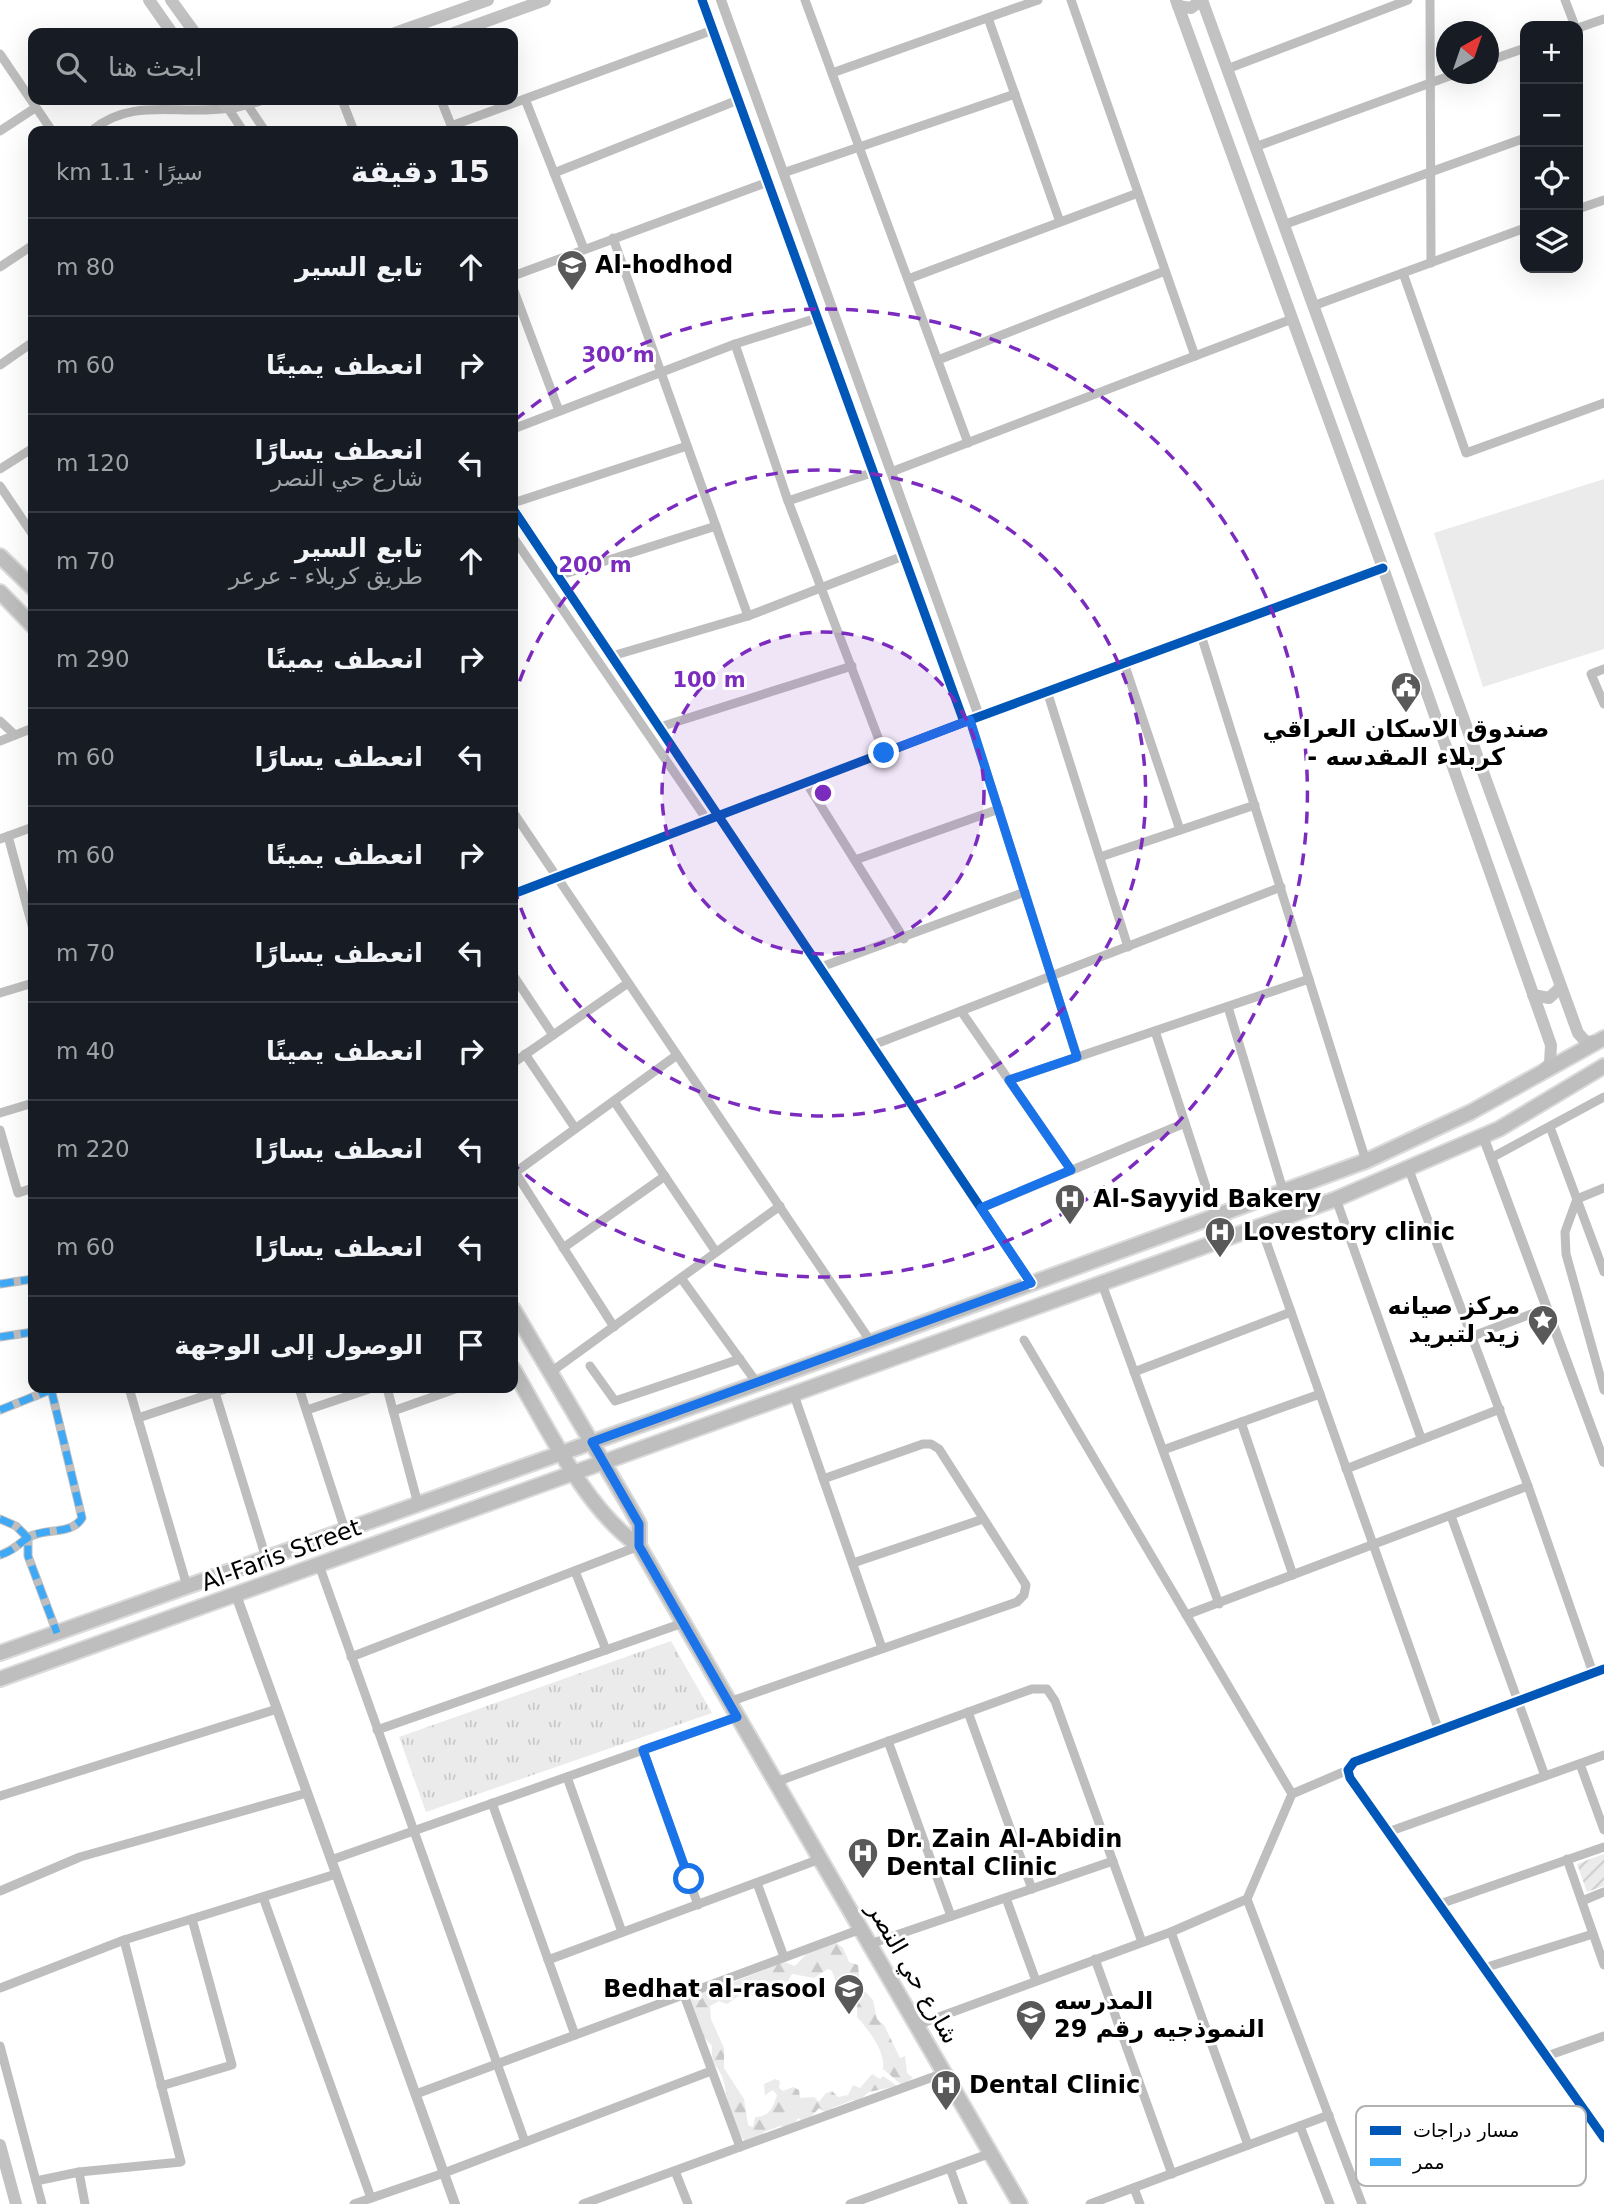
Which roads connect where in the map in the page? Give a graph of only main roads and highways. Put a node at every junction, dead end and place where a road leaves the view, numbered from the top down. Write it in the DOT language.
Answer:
graph roads {
  1 [pos="149,0"];
  2 [pos="171,0"];
  3 [pos="488,0"];
  4 [pos="545,0"];
  5 [pos="1202,0"];
  6 [pos="1177,3"];
  7 [pos="169,28"];
  8 [pos="191,28"];
  9 [pos="409,28"];
  10 [pos="468,28"];
  11 [pos="1213,32"];
  12 [pos="1189,37"];
  13 [pos="1366,453"];
  14 [pos="1343,460"];
  15 [pos="1377,484"];
  16 [pos="1355,493"];
  17 [pos="0,556"];
  18 [pos="28,583"];
  19 [pos="0,592"];
  20 [pos="28,619"];
  21 [pos="1561,987"];
  22 [pos="1533,995"];
  23 [pos="1601,1040"];
  24 [pos="1604,1066"];
  25 [pos="1541,1073"];
  26 [pos="518,1318"];
  27 [pos="518,1377"];
  28 [pos="573,1410"];
  29 [pos="677,1412"];
  30 [pos="549,1430"];
  31 [pos="627,1430"];
  32 [pos="683,1436"];
  33 [pos="592,1442"];
  34 [pos="563,1452"];
  35 [pos="605,1463"];
  36 [pos="528,1465"];
  37 [pos="577,1473"];
  38 [pos="527,1491"];
  39 [pos="639,1546"];
  40 [pos="0,1653"];
  41 [pos="0,1679"];
  42 [pos="0,2145"];
  43 [pos="16,2204"];
  44 [pos="1020,2204"];
  1 -- 7 [label="main road"];
  2 -- 8 [label="main road"];
  3 -- 9 [label="main road"];
  4 -- 10 [label="main road"];
  5 -- 6 [label="main road"];
  5 -- 11 [label="main road"];
  6 -- 12 [label="main road"];
  11 -- 12 [label="main road"];
  11 -- 13 [label="main road"];
  12 -- 14 [label="main road"];
  13 -- 14 [label="main road"];
  13 -- 15 [label="main road"];
  14 -- 16 [label="main road"];
  15 -- 16 [label="main road"];
  15 -- 21 [label="main road"];
  16 -- 22 [label="main road"];
  17 -- 18 [label="main road"];
  19 -- 20 [label="main road"];
  21 -- 22 [label="main road"];
  21 -- 23 [label="main road"];
  22 -- 25 [label="main road"];
  23 -- 25 [label="main road, Al-Faris Street"];
  24 -- 32 [label="main road, Al-Faris Street"];
  25 -- 29 [label="main road, Al-Faris Street"];
  26 -- 28 [label="main road"];
  27 -- 30 [label="main road"];
  28 -- 31 [label="main road"];
  28 -- 33 [label="main road"];
  29 -- 31 [label="main road, Al-Faris Street"];
  29 -- 32 [label="main road"];
  30 -- 34 [label="main road"];
  30 -- 36 [label="main road"];
  31 -- 33 [label="main road, Al-Faris Street"];
  32 -- 35 [label="main road, Al-Faris Street"];
  33 -- 34 [label="main road, Al-Faris Street"];
  33 -- 35 [label="main road"];
  34 -- 36 [label="main road, Al-Faris Street"];
  34 -- 37 [label="main road"];
  35 -- 37 [label="main road, Al-Faris Street"];
  35 -- 39 [label="main road"];
  36 -- 38 [label="main road"];
  36 -- 40 [label="main road, Al-Faris Street"];
  37 -- 38 [label="main road, Al-Faris Street"];
  37 -- 39 [label="main road"];
  38 -- 41 [label="main road, Al-Faris Street"];
  39 -- 44 [label="main road, شارع حي النصر"];
  42 -- 43 [label="main road"];
}
